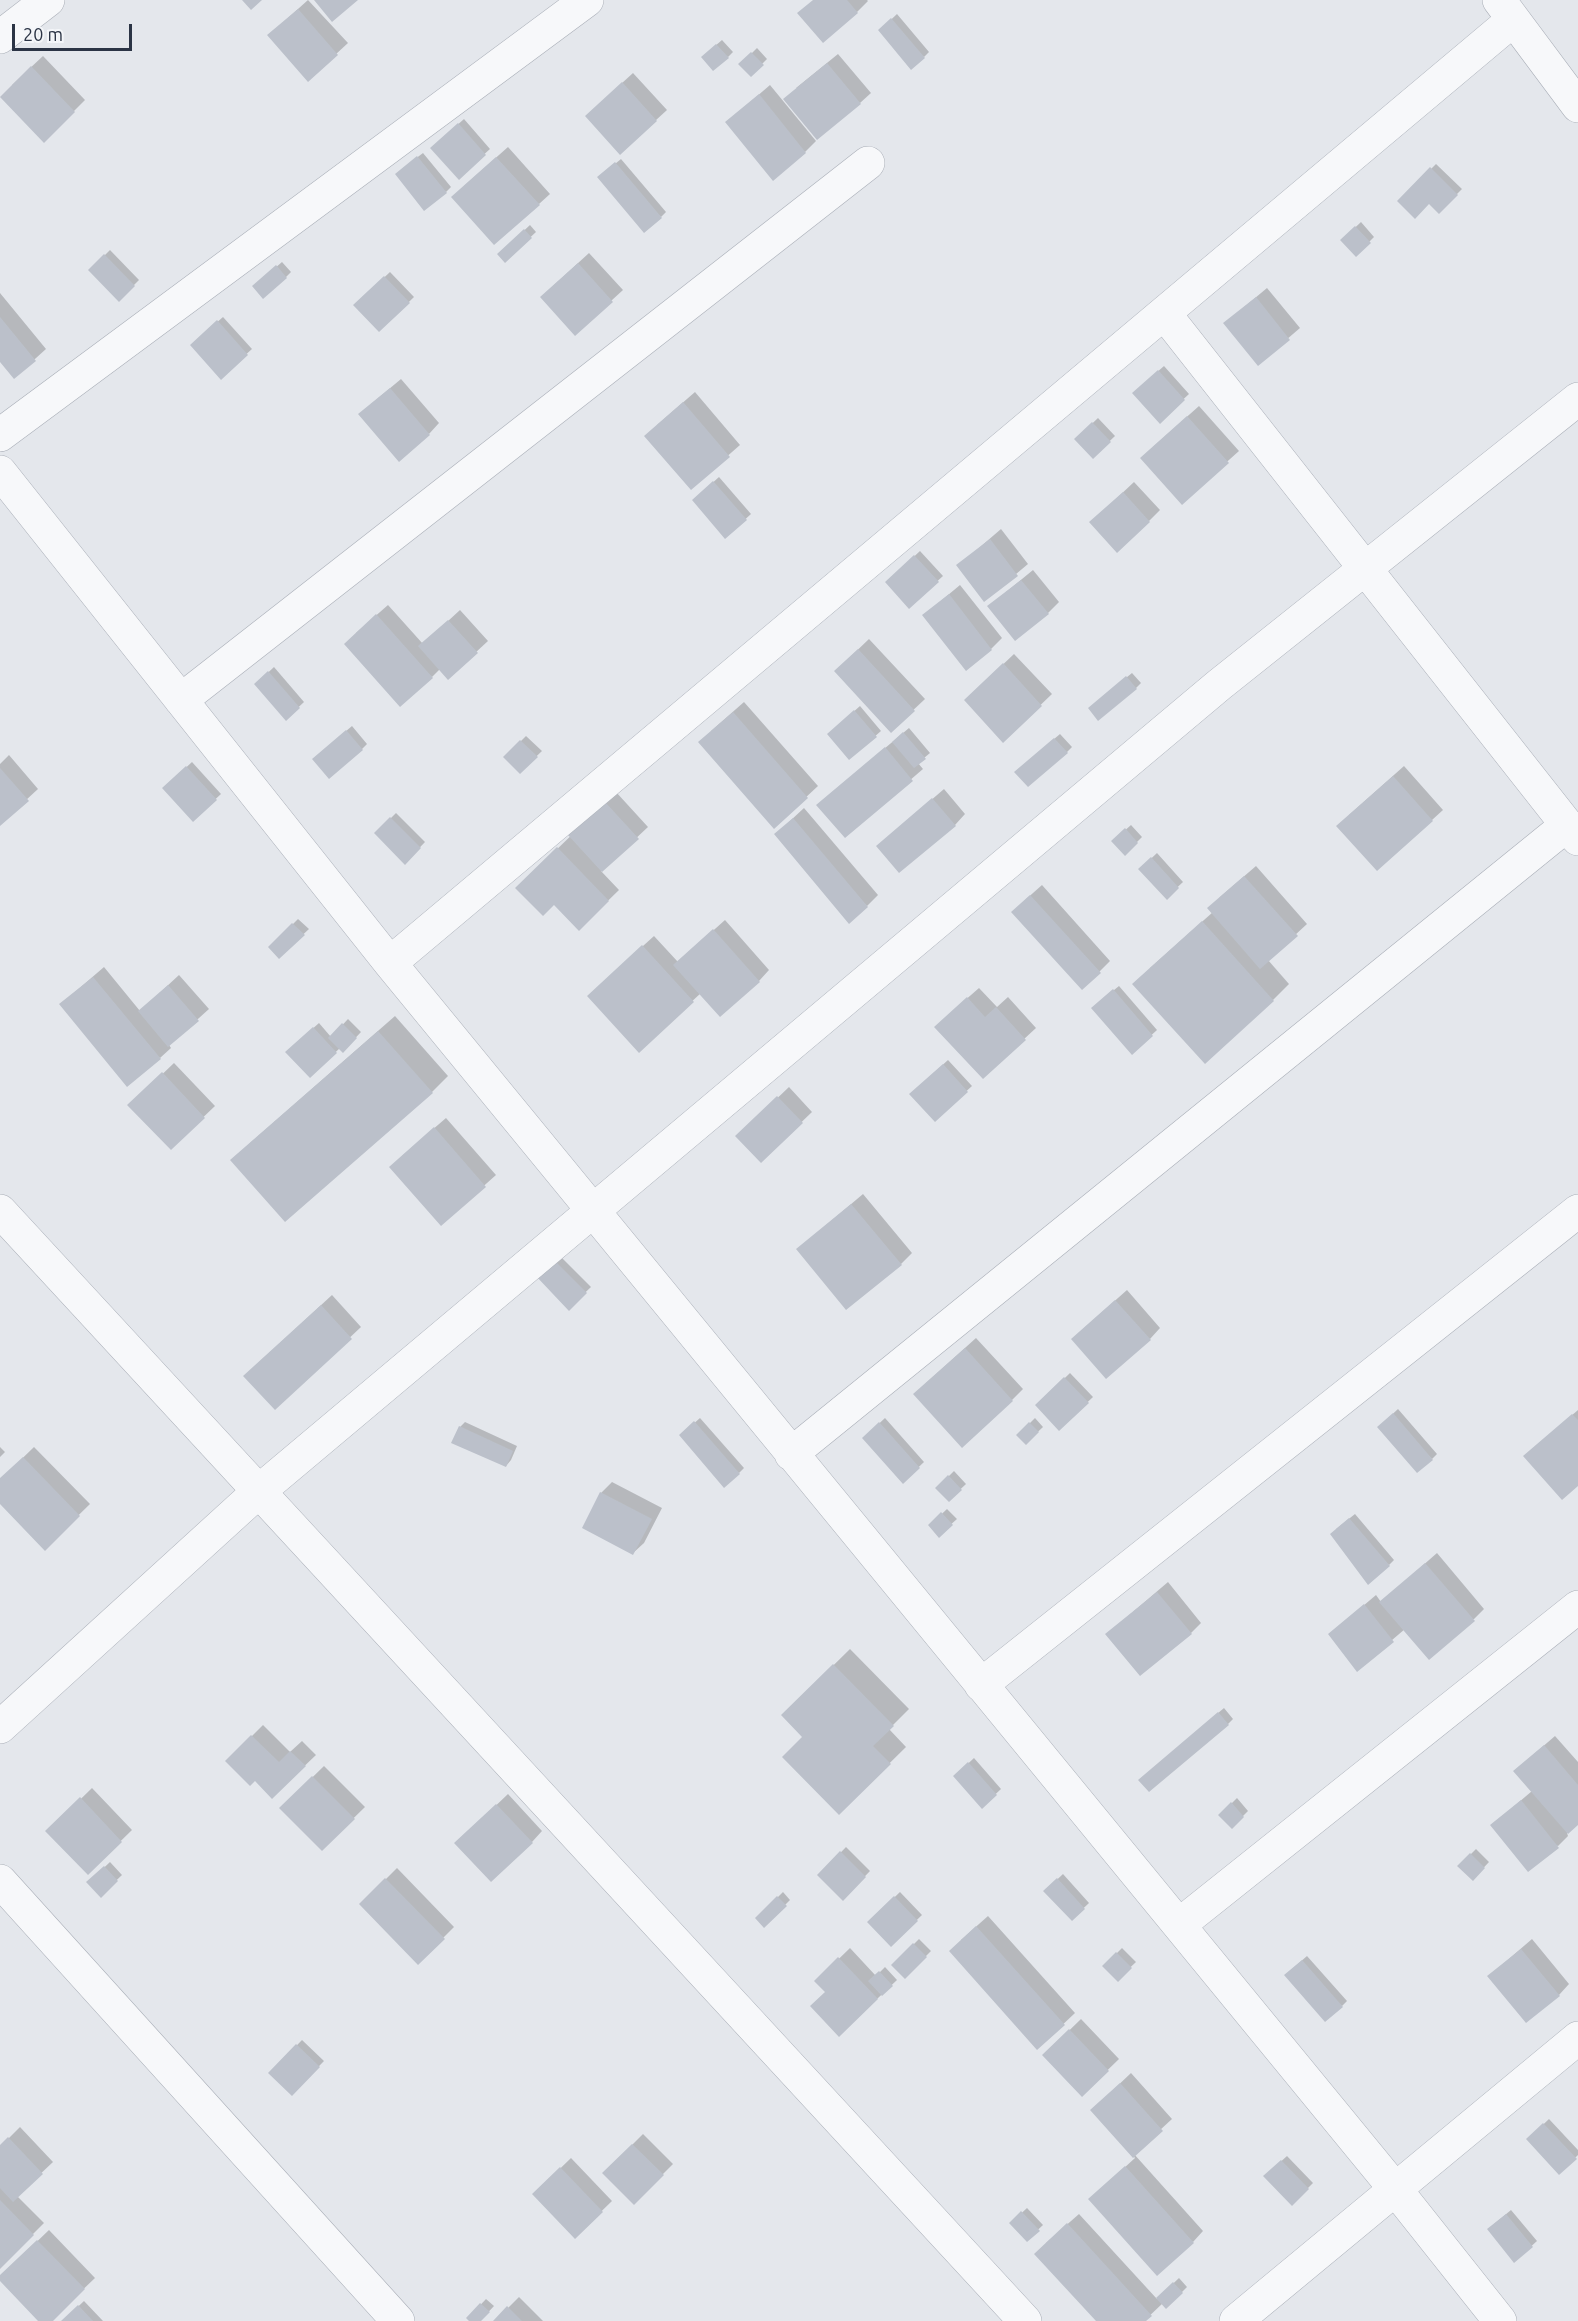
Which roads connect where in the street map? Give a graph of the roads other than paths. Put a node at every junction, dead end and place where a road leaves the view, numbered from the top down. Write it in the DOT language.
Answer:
graph roads {
  1 [pos="48,0"];
  2 [pos="587,0"];
  3 [pos="1506,10"];
  4 [pos="0,37"];
  5 [pos="1578,106"];
  6 [pos="868,163"];
  7 [pos="1164,313"];
  8 [pos="1578,399"];
  9 [pos="0,435"];
  10 [pos="0,472"];
  11 [pos="1366,569"];
  12 [pos="181,700"];
  13 [pos="1572,832"];
  14 [pos="390,963"];
  15 [pos="0,1211"];
  16 [pos="594,1211"];
  17 [pos="1578,1211"];
  18 [pos="791,1454"];
  19 [pos="258,1492"];
  20 [pos="1578,1607"];
  21 [pos="981,1685"];
  22 [pos="0,1727"];
  23 [pos="0,1881"];
  24 [pos="1179,1925"];
  25 [pos="1578,2038"];
  26 [pos="1396,2190"];
  27 [pos="398,2321"];
  28 [pos="1025,2321"];
  29 [pos="1236,2321"];
  30 [pos="1500,2321"];
  1 -- 4 [label="street"];
  2 -- 9 [label="street"];
  3 -- 5 [label="street"];
  3 -- 7 [label="street"];
  6 -- 12 [label="street"];
  7 -- 11 [label="street"];
  7 -- 14 [label="street"];
  8 -- 11 [label="street"];
  10 -- 12 [label="street"];
  11 -- 13 [label="street"];
  11 -- 16 [label="street"];
  12 -- 14 [label="street"];
  13 -- 18 [label="street"];
  14 -- 16 [label="street"];
  15 -- 19 [label="street"];
  16 -- 18 [label="street"];
  16 -- 19 [label="street"];
  17 -- 21 [label="street"];
  18 -- 21 [label="street"];
  19 -- 22 [label="street"];
  19 -- 28 [label="street"];
  20 -- 24 [label="street"];
  21 -- 24 [label="street"];
  23 -- 27 [label="street"];
  24 -- 26 [label="street"];
  25 -- 26 [label="street"];
  26 -- 29 [label="street"];
  26 -- 30 [label="street"];
}
